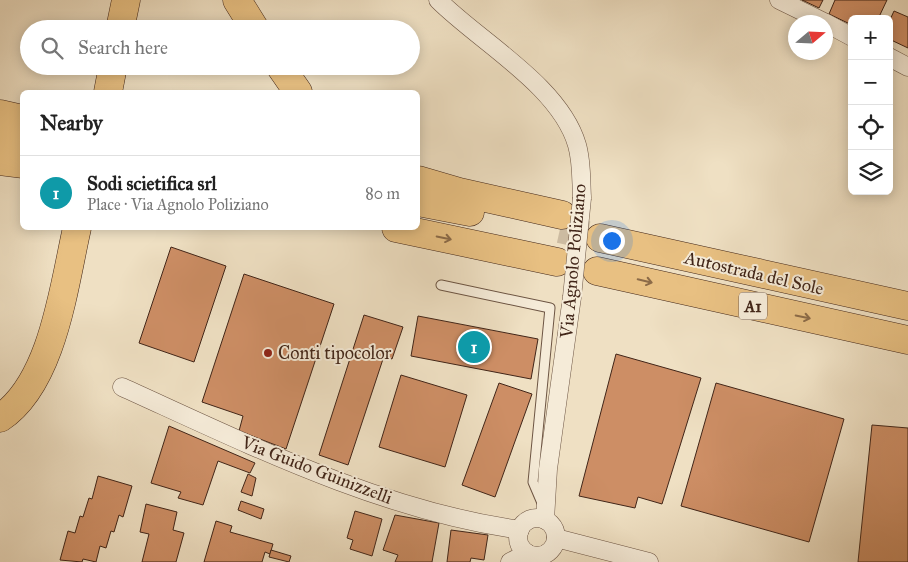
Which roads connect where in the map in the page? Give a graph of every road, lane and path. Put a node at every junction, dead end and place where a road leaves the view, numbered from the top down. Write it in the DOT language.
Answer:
graph roads {
  1 [pos="126,0"];
  2 [pos="236,0"];
  3 [pos="438,0"];
  4 [pos="779,0"];
  5 [pos="809,15"];
  6 [pos="122,20"];
  7 [pos="249,20"];
  8 [pos="833,27"];
  9 [pos="848,35"];
  10 [pos="893,59"];
  11 [pos="908,67"];
  12 [pos="111,75"];
  13 [pos="286,75"];
  14 [pos="108,90"];
  15 [pos="297,90"];
  16 [pos="0,114"];
  17 [pos="20,119"];
  18 [pos="0,140"];
  19 [pos="20,145"];
  20 [pos="0,162"];
  21 [pos="20,164"];
  22 [pos="420,181"];
  23 [pos="420,202"];
  24 [pos="568,214"];
  25 [pos="77,230"];
  26 [pos="405,230"];
  27 [pos="601,231"];
  28 [pos="557,262"];
  29 [pos="597,271"];
  30 [pos="441,285"];
  31 [pos="908,306"];
  32 [pos="908,340"];
  33 [pos="122,387"];
  34 [pos="0,418"];
  35 [pos="546,516"];
  36 [pos="520,530"];
  37 [pos="556,538"];
  38 [pos="527,553"];
  39 [pos="510,562"];
  40 [pos="649,562"];
  1 -- 6 [label="highway"];
  2 -- 7 [label="highway"];
  3 -- 24 [label="street, Via Agnolo Poliziano"];
  4 -- 5 [label="street"];
  8 -- 9 [label="street"];
  10 -- 11 [label="street"];
  12 -- 14 [label="highway"];
  13 -- 15 [label="highway"];
  16 -- 17 [label="highway"];
  18 -- 19 [label="highway"];
  20 -- 21 [label="highway"];
  22 -- 24 [label="highway"];
  23 -- 24 [label="highway"];
  24 -- 35 [label="street, Via Agnolo Poliziano, bridge"];
  25 -- 34 [label="highway"];
  26 -- 28 [label="highway, one-way"];
  27 -- 31 [label="highway, Autostrada del Sole / A1"];
  29 -- 32 [label="highway, Autostrada del Sole / A1, one-way"];
  30 -- 35 [label="lane"];
  33 -- 36 [label="street, Via Guido Guinizzelli"];
  35 -- 36 [label="street"];
  35 -- 37 [label="street"];
  36 -- 38 [label="street"];
  37 -- 38 [label="street"];
  37 -- 40 [label="street"];
  38 -- 39 [label="street"];
}
